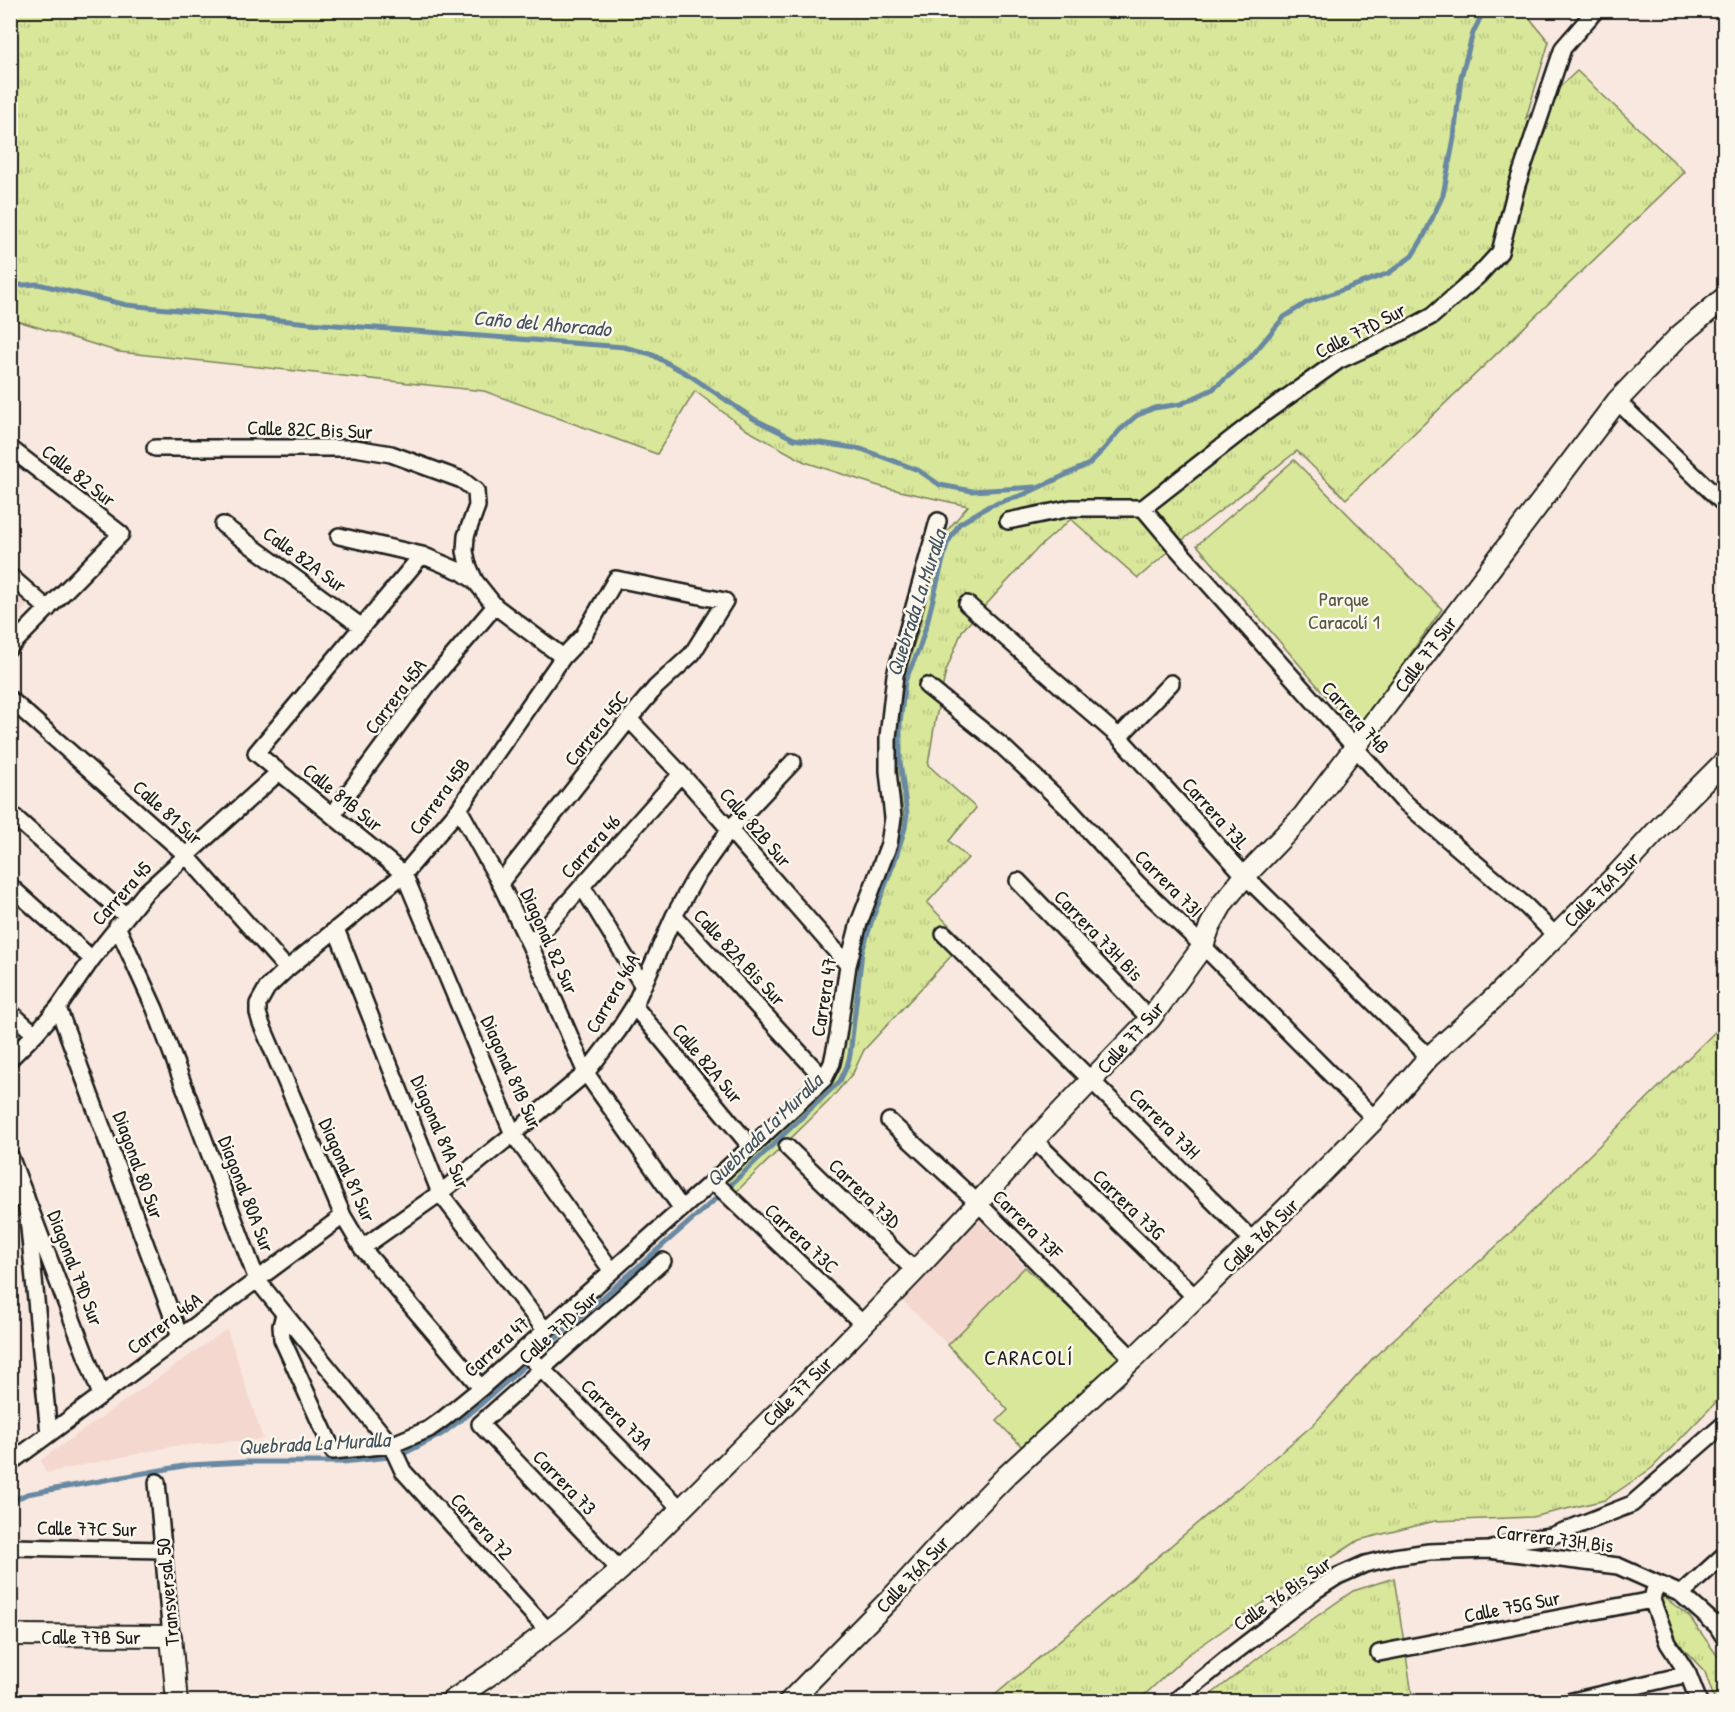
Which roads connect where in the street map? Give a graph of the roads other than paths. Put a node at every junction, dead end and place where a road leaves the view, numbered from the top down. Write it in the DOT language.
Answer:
graph roads {
  1 [pos="1596,10"];
  2 [pos="1725,298"];
  3 [pos="1617,401"];
  4 [pos="10,448"];
  5 [pos="155,448"];
  6 [pos="1725,504"];
  7 [pos="1143,508"];
  8 [pos="938,521"];
  9 [pos="1008,521"];
  10 [pos="223,525"];
  11 [pos="339,536"];
  12 [pos="422,555"];
  13 [pos="10,576"];
  14 [pos="475,581"];
  15 [pos="725,601"];
  16 [pos="967,603"];
  17 [pos="495,606"];
  18 [pos="48,609"];
  19 [pos="362,627"];
  20 [pos="10,647"];
  21 [pos="563,657"];
  22 [pos="1171,683"];
  23 [pos="927,686"];
  24 [pos="10,699"];
  25 [pos="629,719"];
  26 [pos="1119,737"];
  27 [pos="1356,748"];
  28 [pos="793,762"];
  29 [pos="1725,762"];
  30 [pos="279,772"];
  31 [pos="681,774"];
  32 [pos="459,809"];
  33 [pos="10,813"];
  34 [pos="332,815"];
  35 [pos="730,829"];
  36 [pos="186,855"];
  37 [pos="404,874"];
  38 [pos="1245,876"];
  39 [pos="1018,881"];
  40 [pos="500,883"];
  41 [pos="10,886"];
  42 [pos="582,886"];
  43 [pos="674,916"];
  44 [pos="121,921"];
  45 [pos="336,929"];
  46 [pos="944,934"];
  47 [pos="1555,935"];
  48 [pos="530,945"];
  49 [pos="1203,946"];
  50 [pos="92,959"];
  51 [pos="848,965"];
  52 [pos="286,969"];
  53 [pos="643,986"];
  54 [pos="258,1004"];
  55 [pos="634,1006"];
  56 [pos="58,1008"];
  57 [pos="10,1012"];
  58 [pos="1150,1019"];
  59 [pos="35,1034"];
  60 [pos="1429,1057"];
  61 [pos="10,1059"];
  62 [pos="585,1073"];
  63 [pos="824,1079"];
  64 [pos="1092,1080"];
  65 [pos="1375,1119"];
  66 [pos="889,1121"];
  67 [pos="513,1134"];
  68 [pos="1034,1140"];
  69 [pos="787,1147"];
  70 [pos="751,1148"];
  71 [pos="10,1156"];
  72 [pos="720,1188"];
  73 [pos="440,1193"];
  74 [pos="18,1198"];
  75 [pos="978,1203"];
  76 [pos="682,1209"];
  77 [pos="343,1216"];
  78 [pos="1253,1241"];
  79 [pos="362,1248"];
  80 [pos="650,1259"];
  81 [pos="915,1270"];
  82 [pos="612,1271"];
  83 [pos="257,1280"];
  84 [pos="1196,1298"];
  85 [pos="284,1314"];
  86 [pos="863,1324"];
  87 [pos="545,1330"];
  88 [pos="180,1337"];
  89 [pos="1133,1359"];
  90 [pos="533,1360"];
  91 [pos="481,1388"];
  92 [pos="101,1395"];
  93 [pos="480,1424"];
  94 [pos="1725,1424"];
  95 [pos="49,1434"];
  96 [pos="395,1454"];
  97 [pos="10,1463"];
  98 [pos="157,1482"];
  99 [pos="680,1508"];
  100 [pos="10,1547"];
  101 [pos="163,1550"];
  102 [pos="1488,1550"];
  103 [pos="1430,1552"];
  104 [pos="1725,1555"];
  105 [pos="620,1570"];
  106 [pos="1656,1582"];
  107 [pos="1681,1594"];
  108 [pos="1652,1600"];
  109 [pos="548,1631"];
  110 [pos="10,1635"];
  111 [pos="171,1636"];
  112 [pos="1725,1637"];
  113 [pos="1379,1653"];
  114 [pos="1688,1674"];
  115 [pos="177,1701"];
  116 [pos="450,1701"];
  117 [pos="789,1701"];
  118 [pos="1174,1701"];
  119 [pos="1568,1701"];
  120 [pos="1700,1701"];
  1 -- 7 [label="street, Calle 77D Sur"];
  2 -- 3 [label="street, Calle 77 Sur"];
  3 -- 6 [label="street"];
  3 -- 27 [label="street, Calle 77 Sur"];
  4 -- 18 [label="street, Calle 82 Sur"];
  5 -- 14 [label="street, Calle 82C Bis Sur"];
  7 -- 9 [label="street"];
  7 -- 27 [label="street, Carrera 74B"];
  8 -- 51 [label="street, Carrera 47"];
  10 -- 19 [label="street, Calle 82A Sur"];
  11 -- 12 [label="street"];
  12 -- 14 [label="street"];
  12 -- 19 [label="street"];
  13 -- 18 [label="street"];
  14 -- 17 [label="street"];
  15 -- 21 [label="street, Carrera 45B"];
  15 -- 25 [label="street, Carrera 45C"];
  16 -- 26 [label="street, Carrera 73L"];
  17 -- 21 [label="street"];
  17 -- 34 [label="street, Carrera 45A"];
  18 -- 20 [label="street"];
  19 -- 30 [label="street, Calle 81B Sur"];
  21 -- 32 [label="street, Carrera 45B"];
  22 -- 26 [label="street"];
  23 -- 49 [label="street, Carrera 73I"];
  24 -- 36 [label="street, Calle 81 Sur"];
  25 -- 31 [label="street, Calle 82B Sur"];
  25 -- 40 [label="street, Carrera 45C"];
  26 -- 38 [label="street, Carrera 73L"];
  27 -- 38 [label="street, Calle 77 Sur"];
  27 -- 47 [label="street, Carrera 74B"];
  28 -- 35 [label="street, Carrera 46A"];
  29 -- 47 [label="street, Calle 76A Sur"];
  30 -- 34 [label="street, Calle 81B Sur"];
  30 -- 36 [label="street, Carrera 45"];
  31 -- 35 [label="street, Calle 82B Sur"];
  31 -- 42 [label="street, Carrera 46"];
  32 -- 37 [label="street, Carrera 45B"];
  32 -- 40 [label="street, Diagonal 82 Sur"];
  33 -- 44 [label="street"];
  34 -- 37 [label="street, Calle 81B Sur"];
  35 -- 43 [label="street, Carrera 46A"];
  35 -- 51 [label="street, Calle 82B Sur"];
  36 -- 44 [label="street, Carrera 45"];
  36 -- 52 [label="street, Calle 81 Sur"];
  37 -- 45 [label="street, Carrera 45B"];
  37 -- 67 [label="street, Diagonal 81B Sur"];
  38 -- 49 [label="street, Calle 77 Sur"];
  38 -- 60 [label="street, Carrera 73L"];
  39 -- 58 [label="street, Carrera 73H Bis"];
  40 -- 48 [label="street, Diagonal 82 Sur"];
  41 -- 50 [label="street"];
  42 -- 48 [label="street, Carrera 46"];
  42 -- 53 [label="street"];
  43 -- 53 [label="street, Carrera 46A"];
  43 -- 63 [label="street, Calle 82A Bis Sur"];
  44 -- 50 [label="street, Carrera 45"];
  44 -- 83 [label="street, Diagonal 80A Sur"];
  45 -- 52 [label="street, Carrera 45B"];
  45 -- 73 [label="street, Diagonal 81A Sur"];
  46 -- 64 [label="street, Carrera 73H"];
  47 -- 60 [label="street, Calle 76A Sur"];
  48 -- 62 [label="street, Diagonal 82 Sur"];
  49 -- 58 [label="street, Calle 77 Sur"];
  49 -- 65 [label="street, Carrera 73I"];
  50 -- 56 [label="street, Carrera 45"];
  51 -- 63 [label="street, Carrera 47"];
  52 -- 54 [label="street, Carrera 45B"];
  53 -- 55 [label="street, Carrera 46A"];
  54 -- 77 [label="street, Diagonal 81 Sur"];
  55 -- 62 [label="street, Carrera 46A"];
  55 -- 70 [label="street, Calle 82A Sur"];
  56 -- 59 [label="street, Carrera 45"];
  56 -- 88 [label="street, Diagonal 80 Sur"];
  57 -- 59 [label="street"];
  58 -- 64 [label="street, Calle 77 Sur"];
  59 -- 61 [label="street, Carrera 45"];
  60 -- 65 [label="street, Calle 76A Sur"];
  62 -- 67 [label="street, Carrera 46A"];
  62 -- 76 [label="street, Diagonal 82 Sur"];
  63 -- 70 [label="street, Carrera 47"];
  64 -- 68 [label="street, Calle 77 Sur"];
  64 -- 78 [label="street, Carrera 73H"];
  65 -- 78 [label="street, Calle 76A Sur"];
  66 -- 75 [label="street, Carrera 73F"];
  67 -- 73 [label="street, Carrera 46A"];
  67 -- 82 [label="street, Diagonal 81B Sur"];
  68 -- 75 [label="street, Calle 77 Sur"];
  68 -- 84 [label="street, Carrera 73G"];
  69 -- 81 [label="street, Carrera 73D"];
  70 -- 72 [label="street, Carrera 47"];
  71 -- 74 [label="street, Diagonal 79D Sur"];
  72 -- 76 [label="street, Carrera 47"];
  72 -- 86 [label="street, Carrera 73C"];
  73 -- 79 [label="street, Carrera 46A"];
  73 -- 87 [label="street, Diagonal 81A Sur"];
  74 -- 92 [label="street, Diagonal 79D Sur"];
  74 -- 95 [label="street"];
  75 -- 81 [label="street, Calle 77 Sur"];
  75 -- 89 [label="street, Carrera 73F"];
  76 -- 80 [label="street, Carrera 47"];
  77 -- 79 [label="street, Diagonal 81 Sur"];
  77 -- 83 [label="street, Carrera 46A"];
  78 -- 84 [label="street, Calle 76A Sur"];
  79 -- 91 [label="street, Diagonal 81 Sur"];
  80 -- 82 [label="street, Carrera 47"];
  80 -- 90 [label="street, Calle 77D Sur"];
  81 -- 86 [label="street, Calle 77 Sur"];
  82 -- 87 [label="street, Carrera 47"];
  83 -- 85 [label="street, Diagonal 80A Sur"];
  83 -- 88 [label="street, Carrera 46A"];
  84 -- 89 [label="street, Calle 76A Sur"];
  85 -- 96 [label="street, Diagonal 80A Sur"];
  85 -- 96 [label="street, Carrera 47"];
  86 -- 99 [label="street, Calle 77 Sur"];
  87 -- 90 [label="street, Carrera 47"];
  88 -- 92 [label="street, Carrera 46A"];
  89 -- 117 [label="street, Calle 76A Sur"];
  90 -- 91 [label="street, Carrera 47"];
  90 -- 93 [label="street, Calle 77D Sur"];
  90 -- 99 [label="street, Carrera 73A"];
  91 -- 96 [label="street, Carrera 47"];
  92 -- 95 [label="street, Carrera 46A"];
  93 -- 105 [label="street, Carrera 73"];
  94 -- 102 [label="street"];
  95 -- 97 [label="street, Carrera 46A"];
  96 -- 109 [label="street, Carrera 72"];
  98 -- 101 [label="street, Transversal 50"];
  99 -- 105 [label="street, Calle 77 Sur"];
  100 -- 101 [label="street, Calle 77C Sur"];
  101 -- 111 [label="street, Transversal 50"];
  102 -- 103 [label="street, Carrera 73H Bis"];
  102 -- 106 [label="street, Carrera 73H Bis"];
  103 -- 118 [label="street, Calle 76 Bis Sur"];
  104 -- 107 [label="street"];
  105 -- 109 [label="street, Calle 77 Sur"];
  106 -- 107 [label="street, Carrera 73H Bis"];
  106 -- 108 [label="street"];
  107 -- 112 [label="street, Carrera 73H Bis"];
  108 -- 113 [label="street, Calle 75G Sur"];
  108 -- 114 [label="street"];
  109 -- 116 [label="street, Calle 77 Sur"];
  110 -- 111 [label="street, Calle 77B Sur"];
  111 -- 115 [label="street, Transversal 50"];
  114 -- 119 [label="street"];
  114 -- 120 [label="street"];
}
